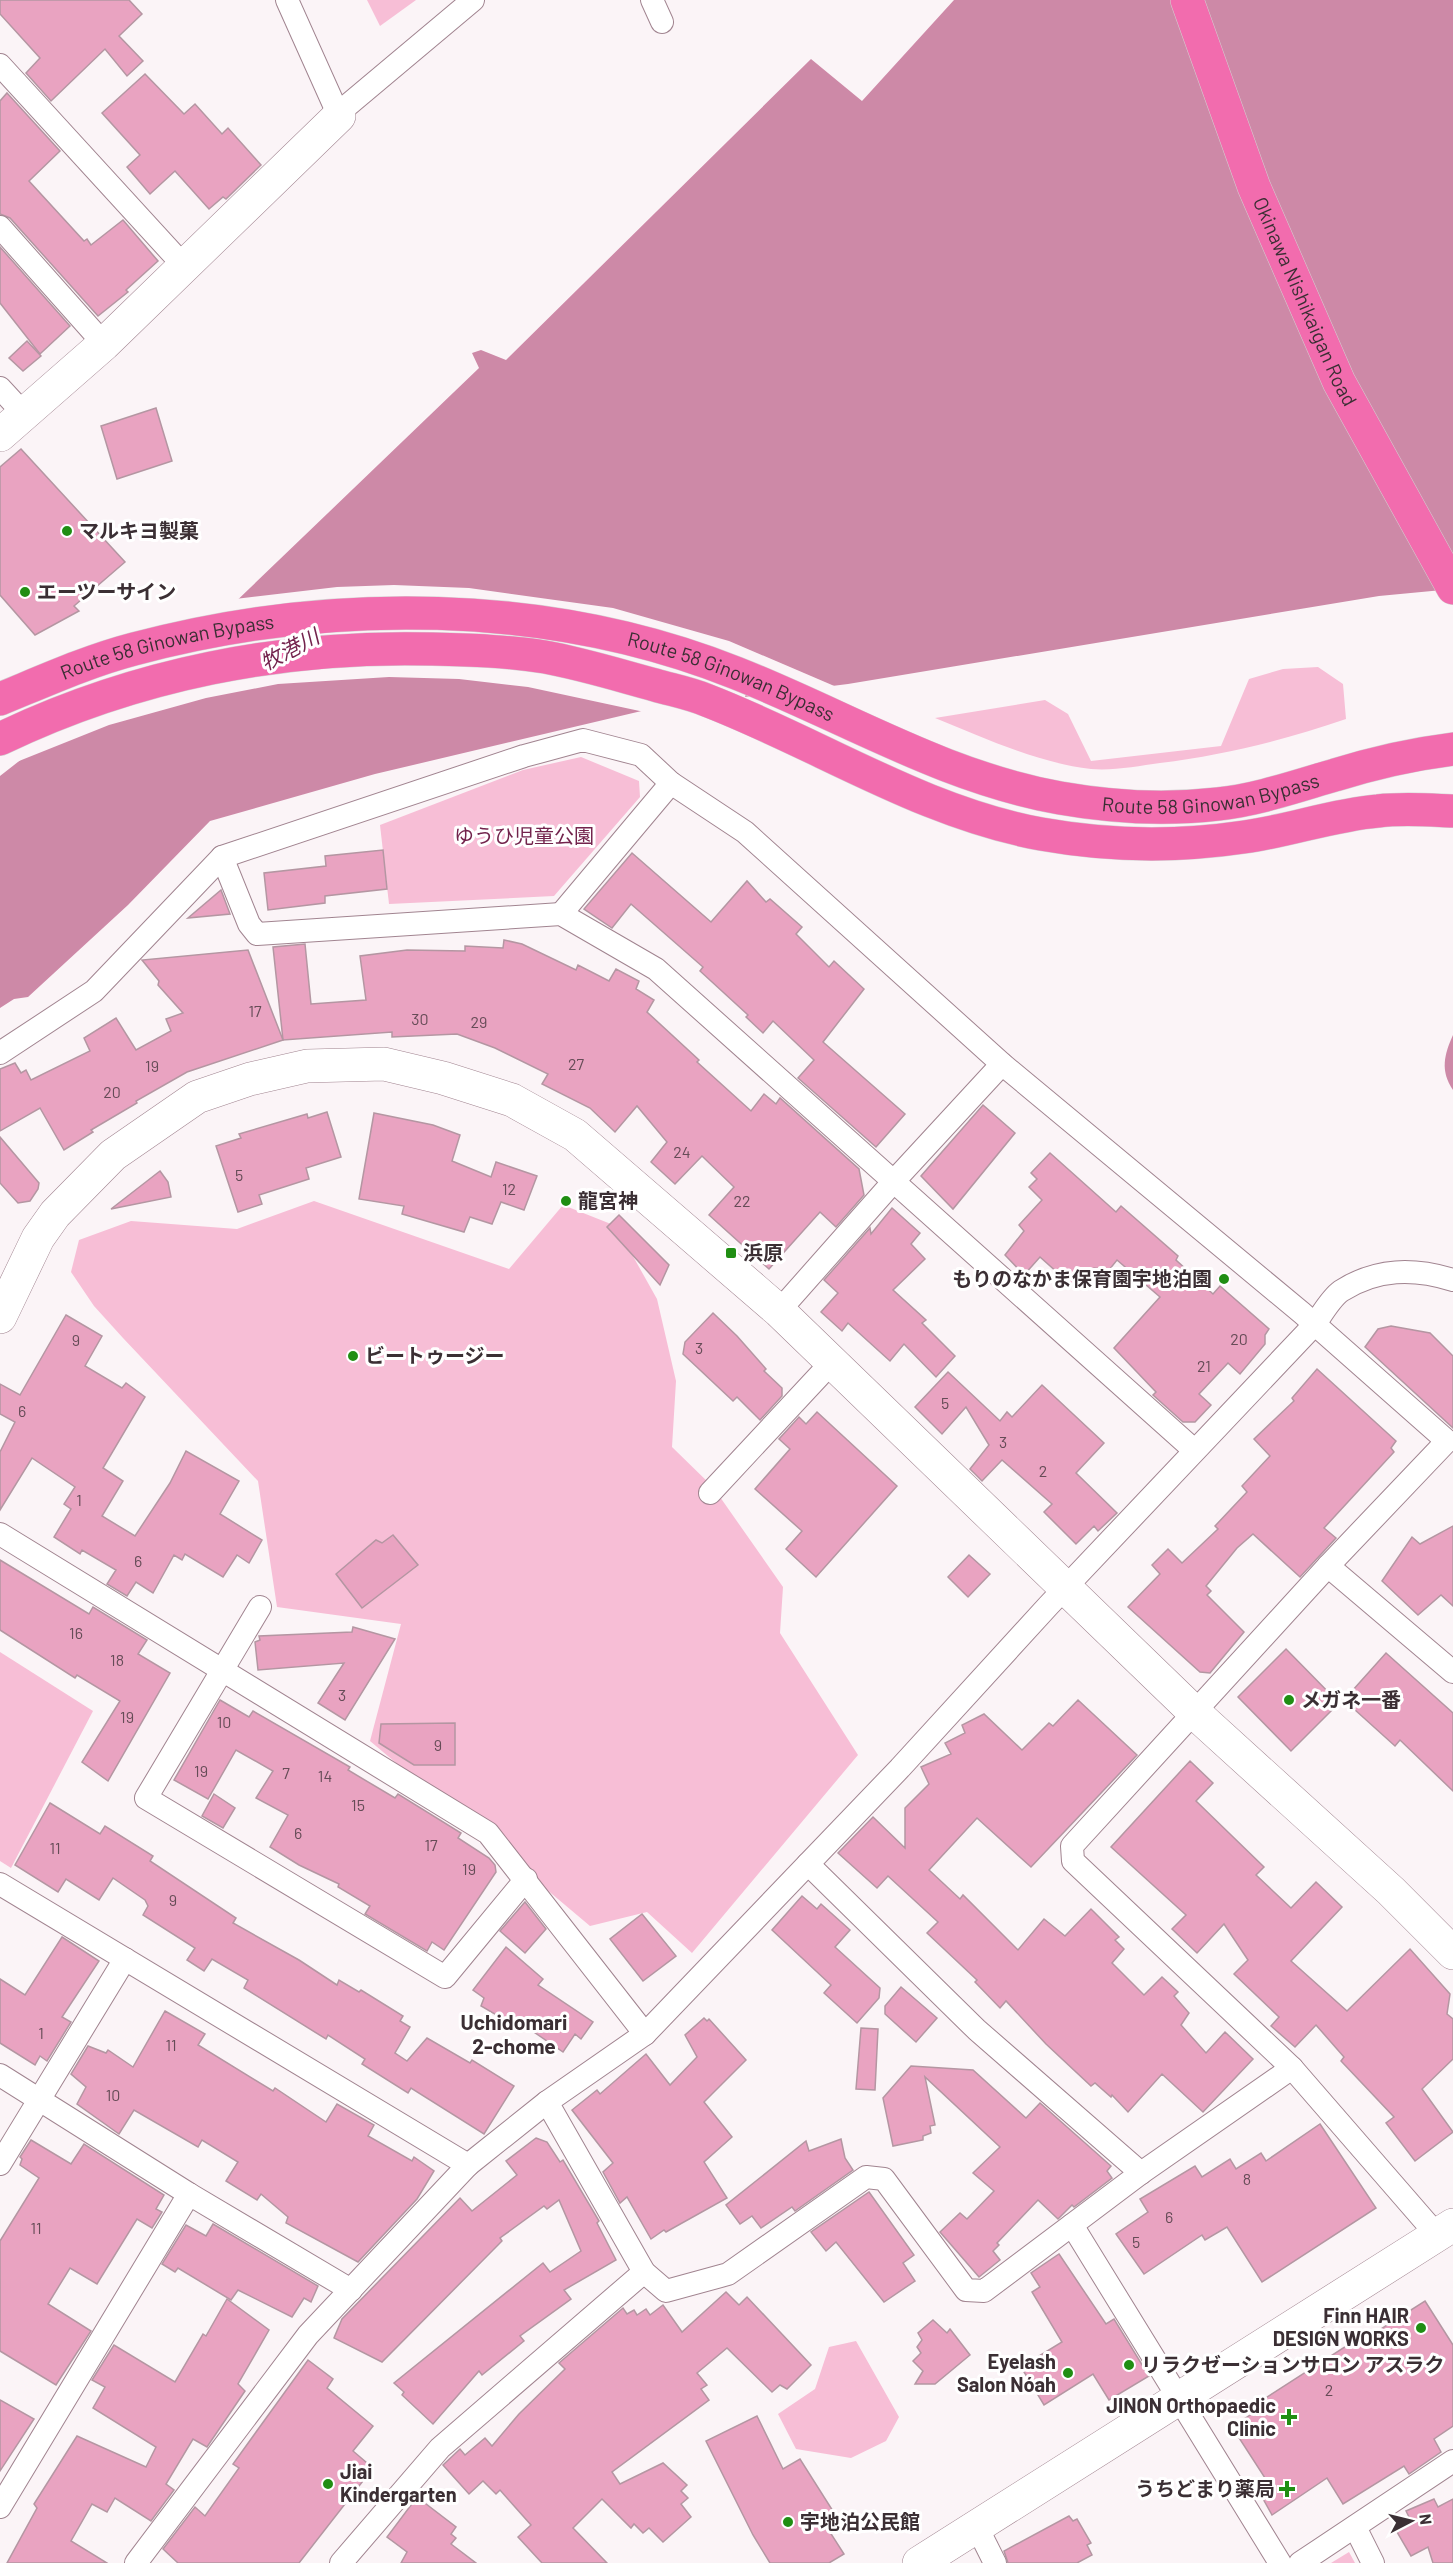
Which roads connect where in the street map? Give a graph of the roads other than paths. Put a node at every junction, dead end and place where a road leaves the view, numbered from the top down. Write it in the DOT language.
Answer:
graph roads {
  1 [pos="287,0"];
  2 [pos="473,0"];
  3 [pos="652,0"];
  4 [pos="1187,0"];
  5 [pos="662,22"];
  6 [pos="0,65"];
  7 [pos="340,113"];
  8 [pos="0,227"];
  9 [pos="184,266"];
  10 [pos="104,344"];
  11 [pos="0,388"];
  12 [pos="12,425"];
  13 [pos="1453,588"];
  14 [pos="0,699"];
  15 [pos="0,739"];
  16 [pos="1453,749"];
  17 [pos="671,783"];
  18 [pos="1453,811"];
  19 [pos="222,857"];
  20 [pos="561,914"];
  21 [pos="0,1053"];
  22 [pos="1002,1064"];
  23 [pos="894,1181"];
  24 [pos="1453,1280"];
  25 [pos="779,1311"];
  26 [pos="0,1317"];
  27 [pos="1315,1324"];
  28 [pos="832,1362"];
  29 [pos="1194,1450"];
  30 [pos="710,1493"];
  31 [pos="0,1534"];
  32 [pos="1328,1566"];
  33 [pos="1065,1588"];
  34 [pos="260,1607"];
  35 [pos="223,1668"];
  36 [pos="1453,1672"];
  37 [pos="1195,1713"];
  38 [pos="808,1864"];
  39 [pos="526,1879"];
  40 [pos="0,1884"];
  41 [pos="1453,1953"];
  42 [pos="125,1959"];
  43 [pos="645,2034"];
  44 [pos="1292,2068"];
  45 [pos="0,2075"];
  46 [pos="39,2101"];
  47 [pos="548,2102"];
  48 [pos="0,2164"];
  49 [pos="468,2165"];
  50 [pos="1141,2173"];
  51 [pos="189,2194"];
  52 [pos="1072,2224"];
  53 [pos="1445,2230"];
  54 [pos="644,2272"];
  55 [pos="351,2290"];
  56 [pos="1180,2397"];
  57 [pos="1453,2461"];
  58 [pos="0,2507"];
  59 [pos="977,2527"];
  60 [pos="1355,2528"];
  61 [pos="136,2563"];
  62 [pos="341,2563"];
  63 [pos="919,2563"];
  64 [pos="995,2563"];
  65 [pos="1280,2563"];
  66 [pos="1300,2563"];
  67 [pos="1373,2563"];
  1 -- 7 [label="street"];
  2 -- 7 [label="street"];
  3 -- 5 [label="street"];
  4 -- 13 [label="highway, Okinawa Nishikaigan Road"];
  6 -- 9 [label="street"];
  7 -- 9 [label="street"];
  8 -- 10 [label="street"];
  9 -- 10 [label="street"];
  10 -- 12 [label="street"];
  11 -- 12 [label="street"];
  14 -- 16 [label="highway, Route 58 Ginowan Bypass"];
  15 -- 18 [label="highway, Route 58 Ginowan Bypass"];
  17 -- 19 [label="street"];
  17 -- 20 [label="street"];
  17 -- 22 [label="street"];
  19 -- 20 [label="street"];
  19 -- 21 [label="street"];
  20 -- 23 [label="street"];
  22 -- 23 [label="street"];
  22 -- 27 [label="street"];
  23 -- 25 [label="street"];
  23 -- 29 [label="street"];
  24 -- 27 [label="street"];
  25 -- 26 [label="street"];
  25 -- 28 [label="street"];
  27 -- 29 [label="street"];
  27 -- 32 [label="street"];
  28 -- 30 [label="street"];
  28 -- 33 [label="street"];
  29 -- 33 [label="street"];
  31 -- 35 [label="street"];
  32 -- 36 [label="street"];
  32 -- 37 [label="street"];
  33 -- 37 [label="street"];
  33 -- 38 [label="street"];
  34 -- 35 [label="street"];
  35 -- 39 [label="street"];
  35 -- 39 [label="street"];
  37 -- 41 [label="street"];
  37 -- 44 [label="street"];
  38 -- 43 [label="street"];
  38 -- 50 [label="street"];
  39 -- 43 [label="street"];
  40 -- 42 [label="street"];
  42 -- 46 [label="street"];
  42 -- 49 [label="street"];
  43 -- 47 [label="street"];
  44 -- 50 [label="street"];
  44 -- 53 [label="street"];
  45 -- 46 [label="street"];
  46 -- 48 [label="street"];
  46 -- 51 [label="street"];
  47 -- 49 [label="street"];
  47 -- 54 [label="street"];
  49 -- 55 [label="street"];
  50 -- 52 [label="street"];
  51 -- 55 [label="street"];
  51 -- 58 [label="street"];
  52 -- 54 [label="street"];
  52 -- 56 [label="street"];
  53 -- 56 [label="street"];
  54 -- 62 [label="street"];
  55 -- 61 [label="street"];
  56 -- 59 [label="street"];
  56 -- 65 [label="street"];
  57 -- 60 [label="street"];
  59 -- 63 [label="street"];
  59 -- 64 [label="street"];
  60 -- 66 [label="street"];
  60 -- 67 [label="street"];
}
